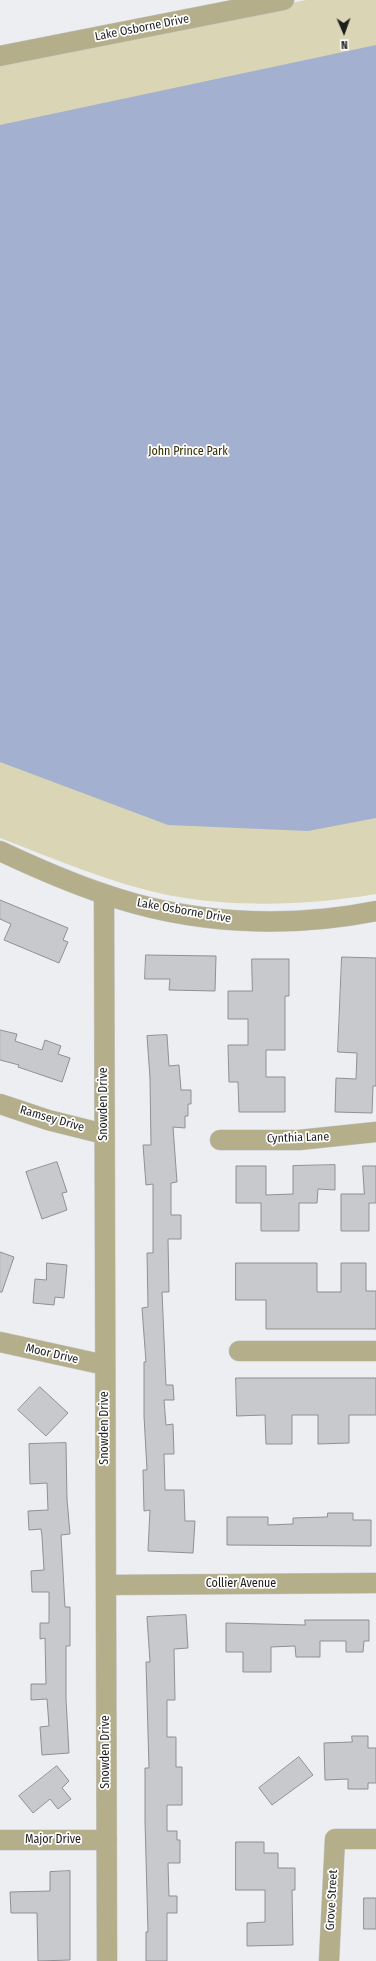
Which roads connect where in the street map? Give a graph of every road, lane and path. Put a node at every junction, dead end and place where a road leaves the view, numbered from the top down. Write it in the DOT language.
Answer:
graph roads {
  1 [pos="284,0"];
  2 [pos="214,7"];
  3 [pos="0,56"];
  4 [pos="0,851"];
  5 [pos="104,894"];
  6 [pos="376,911"];
  7 [pos="0,1104"];
  8 [pos="376,1132"];
  9 [pos="104,1134"];
  10 [pos="220,1140"];
  11 [pos="0,1342"];
  12 [pos="376,1350"];
  13 [pos="239,1351"];
  14 [pos="105,1365"];
  15 [pos="376,1583"];
  16 [pos="106,1585"];
  17 [pos="376,1839"];
  18 [pos="0,1840"];
  19 [pos="107,1840"];
  20 [pos="107,1961"];
  21 [pos="329,1961"];
  1 -- 2 [label="street, Lake Osborne Drive"];
  2 -- 3 [label="street, Lake Osborne Drive"];
  4 -- 5 [label="street, Lake Osborne Drive"];
  5 -- 6 [label="street, Lake Osborne Drive"];
  5 -- 9 [label="street, Snowden Drive"];
  7 -- 9 [label="street, Ramsey Drive"];
  8 -- 10 [label="street, Cynthia Lane"];
  9 -- 14 [label="street, Snowden Drive"];
  11 -- 14 [label="street, Moor Drive"];
  12 -- 13 [label="street"];
  14 -- 16 [label="street, Snowden Drive"];
  15 -- 16 [label="street, Collier Avenue"];
  16 -- 19 [label="street, Snowden Drive"];
  17 -- 21 [label="street, Grove Street"];
  18 -- 19 [label="street, Major Drive"];
  19 -- 20 [label="street, Snowden Drive"];
}
